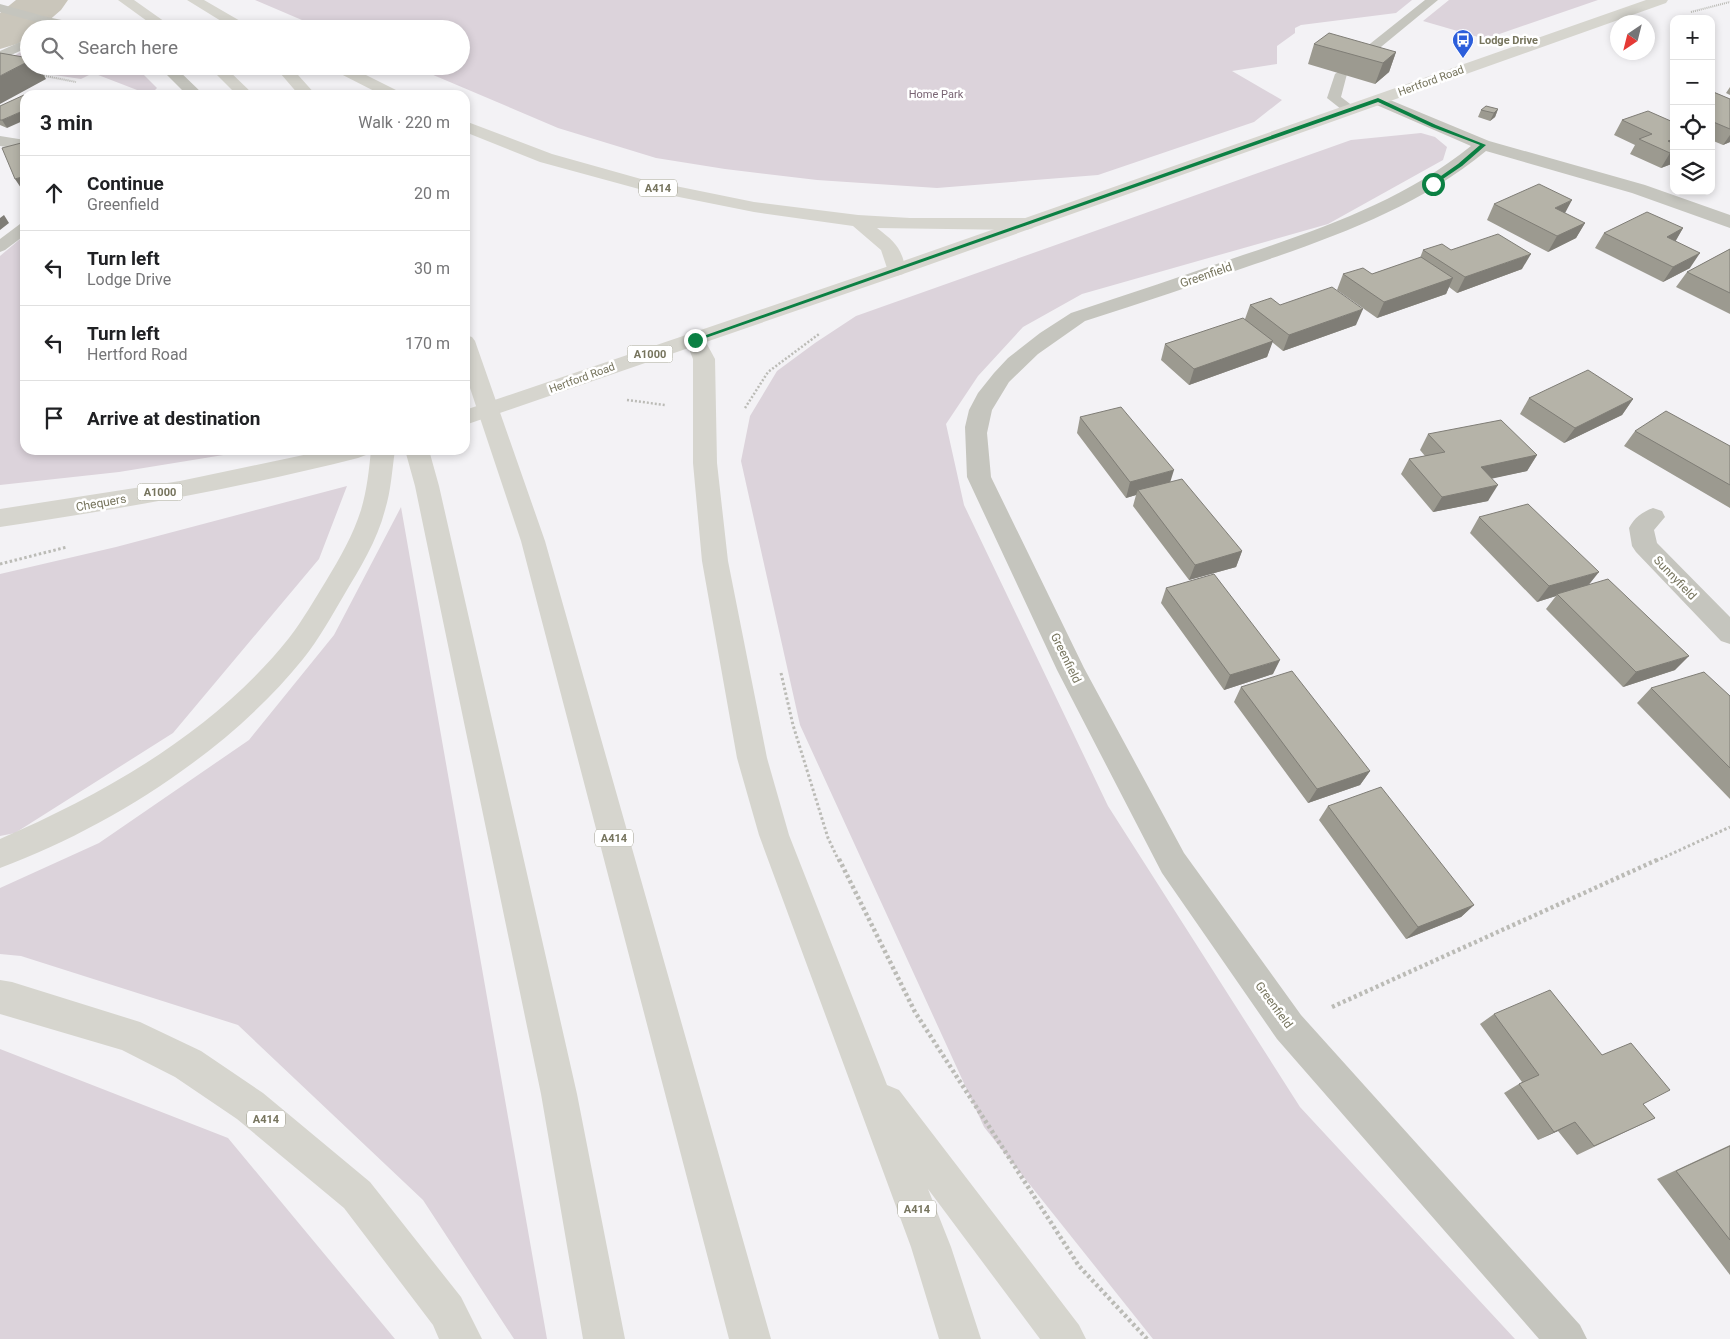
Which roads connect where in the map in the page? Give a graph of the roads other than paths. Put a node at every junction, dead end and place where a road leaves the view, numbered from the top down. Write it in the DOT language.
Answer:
graph roads {
  1 [pos="125,0"];
  2 [pos="194,0"];
  3 [pos="1432,0"];
  4 [pos="1661,0"];
  5 [pos="0,8"];
  6 [pos="40,20"];
  7 [pos="155,20"];
  8 [pos="227,20"];
  9 [pos="20,46"];
  10 [pos="0,56"];
  11 [pos="1355,62"];
  12 [pos="1341,74"];
  13 [pos="173,75"];
  14 [pos="225,75"];
  15 [pos="289,75"];
  16 [pos="354,75"];
  17 [pos="186,90"];
  18 [pos="241,90"];
  19 [pos="303,90"];
  20 [pos="384,90"];
  21 [pos="1378,100"];
  22 [pos="1351,110"];
  23 [pos="470,128"];
  24 [pos="0,141"];
  25 [pos="20,144"];
  26 [pos="1483,145"];
  27 [pos="1725,214"];
  28 [pos="858,221"];
  29 [pos="1026,224"];
  30 [pos="20,230"];
  31 [pos="0,247"];
  32 [pos="896,270"];
  33 [pos="695,340"];
  34 [pos="470,356"];
  35 [pos="470,416"];
  36 [pos="339,455"];
  37 [pos="382,455"];
  38 [pos="418,455"];
  39 [pos="1653,517"];
  40 [pos="0,518"];
  41 [pos="1730,634"];
  42 [pos="0,854"];
  43 [pos="0,997"];
  44 [pos="868,1080"];
  45 [pos="461,1339"];
  46 [pos="604,1339"];
  47 [pos="750,1339"];
  48 [pos="960,1339"];
  49 [pos="1065,1339"];
  50 [pos="1566,1339"];
  1 -- 7 [label="main road"];
  2 -- 8 [label="main road"];
  3 -- 11 [label="lane"];
  4 -- 21 [label="main road, Hertford Road / A1000"];
  5 -- 6 [label="street"];
  9 -- 10 [label="lane"];
  12 -- 22 [label="lane"];
  13 -- 17 [label="street"];
  14 -- 18 [label="main road"];
  15 -- 19 [label="main road"];
  16 -- 20 [label="main road"];
  21 -- 22 [label="main road, Hertford Road / A1000"];
  21 -- 26 [label="street"];
  22 -- 29 [label="main road, Hertford Road / A1000"];
  23 -- 28 [label="main road, A414"];
  24 -- 25 [label="street"];
  26 -- 27 [label="street"];
  26 -- 50 [label="street, Greenfield"];
  28 -- 29 [label="main road, A414"];
  28 -- 32 [label="main road"];
  29 -- 32 [label="main road, Hertford Road / A1000"];
  30 -- 31 [label="lane"];
  32 -- 33 [label="main road, Hertford Road / A1000"];
  33 -- 35 [label="main road, Hertford Road / A1000"];
  33 -- 44 [label="main road, A414"];
  34 -- 47 [label="main road, A414"];
  36 -- 40 [label="main road, Chequers / A1000"];
  37 -- 42 [label="main road"];
  38 -- 46 [label="main road"];
  39 -- 41 [label="street, Sunnyfield"];
  43 -- 45 [label="main road, A414"];
  44 -- 48 [label="main road, A414"];
  44 -- 49 [label="main road"];
}
